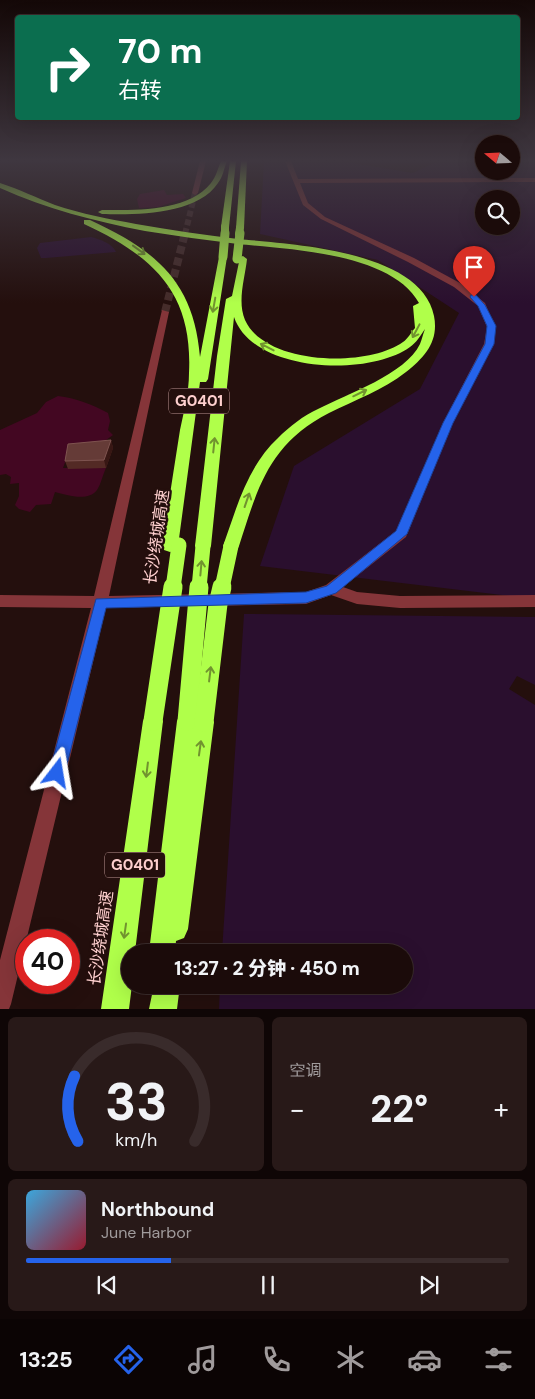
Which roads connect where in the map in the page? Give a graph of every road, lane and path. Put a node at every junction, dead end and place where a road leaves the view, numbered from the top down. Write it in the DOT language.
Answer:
graph roads {
  1 [pos="51,208"];
  2 [pos="55,208"];
  3 [pos="55,208"];
  4 [pos="63,208"];
  5 [pos="161,208"];
  6 [pos="228,208"];
  7 [pos="242,208"];
  8 [pos="310,208"];
  9 [pos="240,259"];
  10 [pos="165,312"];
  11 [pos="174,546"];
  12 [pos="332,589"];
  13 [pos="0,601"];
  14 [pos="535,601"];
  15 [pos="100,602"];
  16 [pos="195,722"];
  17 [pos="163,944"];
  18 [pos="172,944"];
  19 [pos="158,994"];
  20 [pos="166,994"];
  21 [pos="0,1004"];
  22 [pos="114,1009"];
  23 [pos="156,1009"];
  24 [pos="163,1009"];
  1 -- 11 [label="highway, one-way"];
  2 -- 9 [label="highway, one-way"];
  16 -- 3 [label="highway, one-way, bridge"];
  4 -- 5 [label="highway"];
  6 -- 11 [label="highway, 长沙绕城高速 / G0401, one-way, bridge"];
  7 -- 9 [label="highway"];
  8 -- 12 [label="street"];
  16 -- 9 [label="highway, G0401, one-way, bridge"];
  10 -- 15 [label="street"];
  11 -- 22 [label="highway, 长沙绕城高速 / G0401, one-way, bridge"];
  12 -- 14 [label="street"];
  12 -- 15 [label="street"];
  13 -- 15 [label="street"];
  15 -- 21 [label="street"];
  16 -- 17 [label="highway, G0401"];
  18 -- 16 [label="highway, one-way"];
  19 -- 23 [label="highway"];
  20 -- 24 [label="highway"];
}
